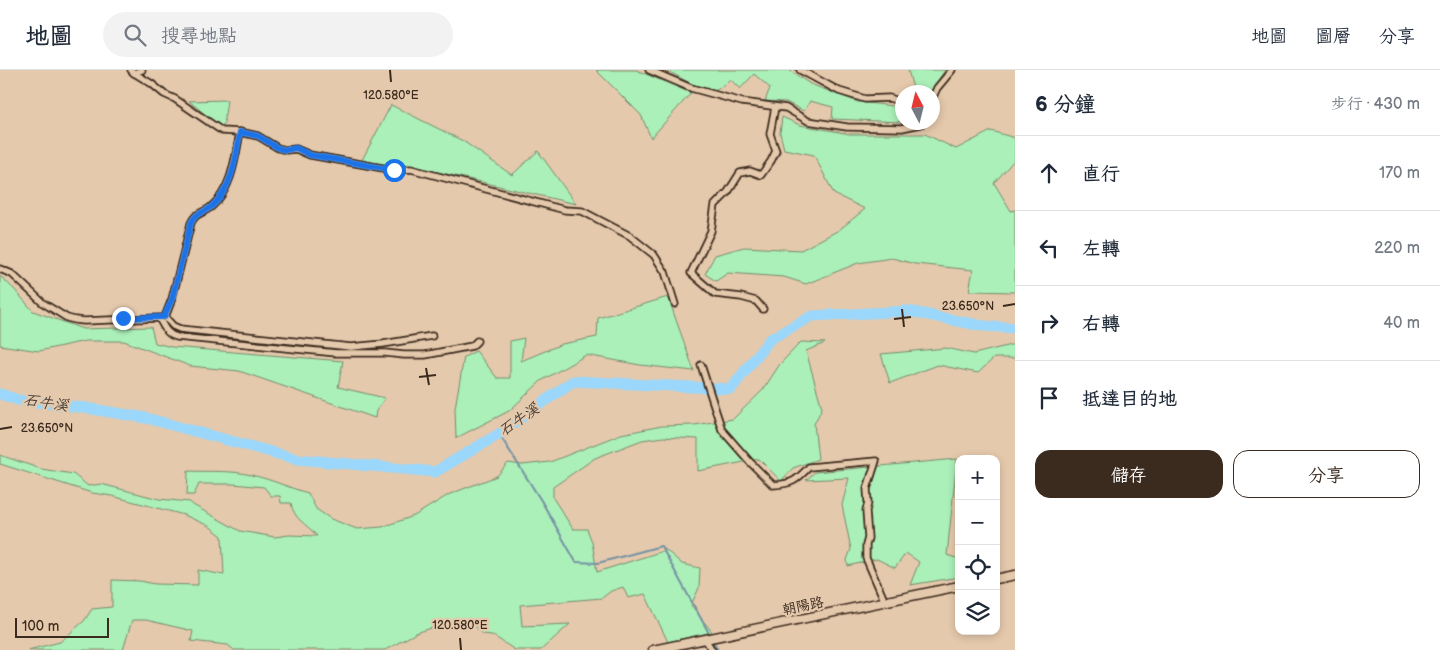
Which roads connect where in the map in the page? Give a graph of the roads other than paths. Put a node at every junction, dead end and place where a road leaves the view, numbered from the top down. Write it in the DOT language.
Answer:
graph roads {
  1 [pos="142,70"];
  2 [pos="649,70"];
  3 [pos="800,70"];
  4 [pos="952,70"];
  5 [pos="132,72"];
  6 [pos="940,85"];
  7 [pos="895,100"];
  8 [pos="774,107"];
  9 [pos="895,128"];
  10 [pos="240,132"];
  11 [pos="0,269"];
  12 [pos="675,304"];
  13 [pos="763,309"];
  14 [pos="162,318"];
  15 [pos="432,336"];
  16 [pos="477,341"];
  17 [pos="701,366"];
  18 [pos="1015,575"];
  19 [pos="1000,578"];
  20 [pos="955,587"];
  21 [pos="885,602"];
  22 [pos="705,639"];
  23 [pos="653,650"];
  24 [pos="712,650"];
  1 -- 5 [label="street"];
  2 -- 8 [label="street"];
  3 -- 7 [label="street"];
  4 -- 6 [label="street"];
  5 -- 10 [label="street"];
  8 -- 9 [label="street"];
  8 -- 13 [label="street"];
  10 -- 12 [label="street"];
  10 -- 14 [label="street"];
  11 -- 14 [label="street"];
  14 -- 15 [label="street"];
  14 -- 16 [label="street"];
  17 -- 21 [label="street"];
  18 -- 19 [label="main road"];
  20 -- 21 [label="main road, 朝陽路"];
  21 -- 22 [label="main road, 朝陽路"];
  22 -- 23 [label="main road, 朝陽路"];
  22 -- 24 [label="street"];
}
